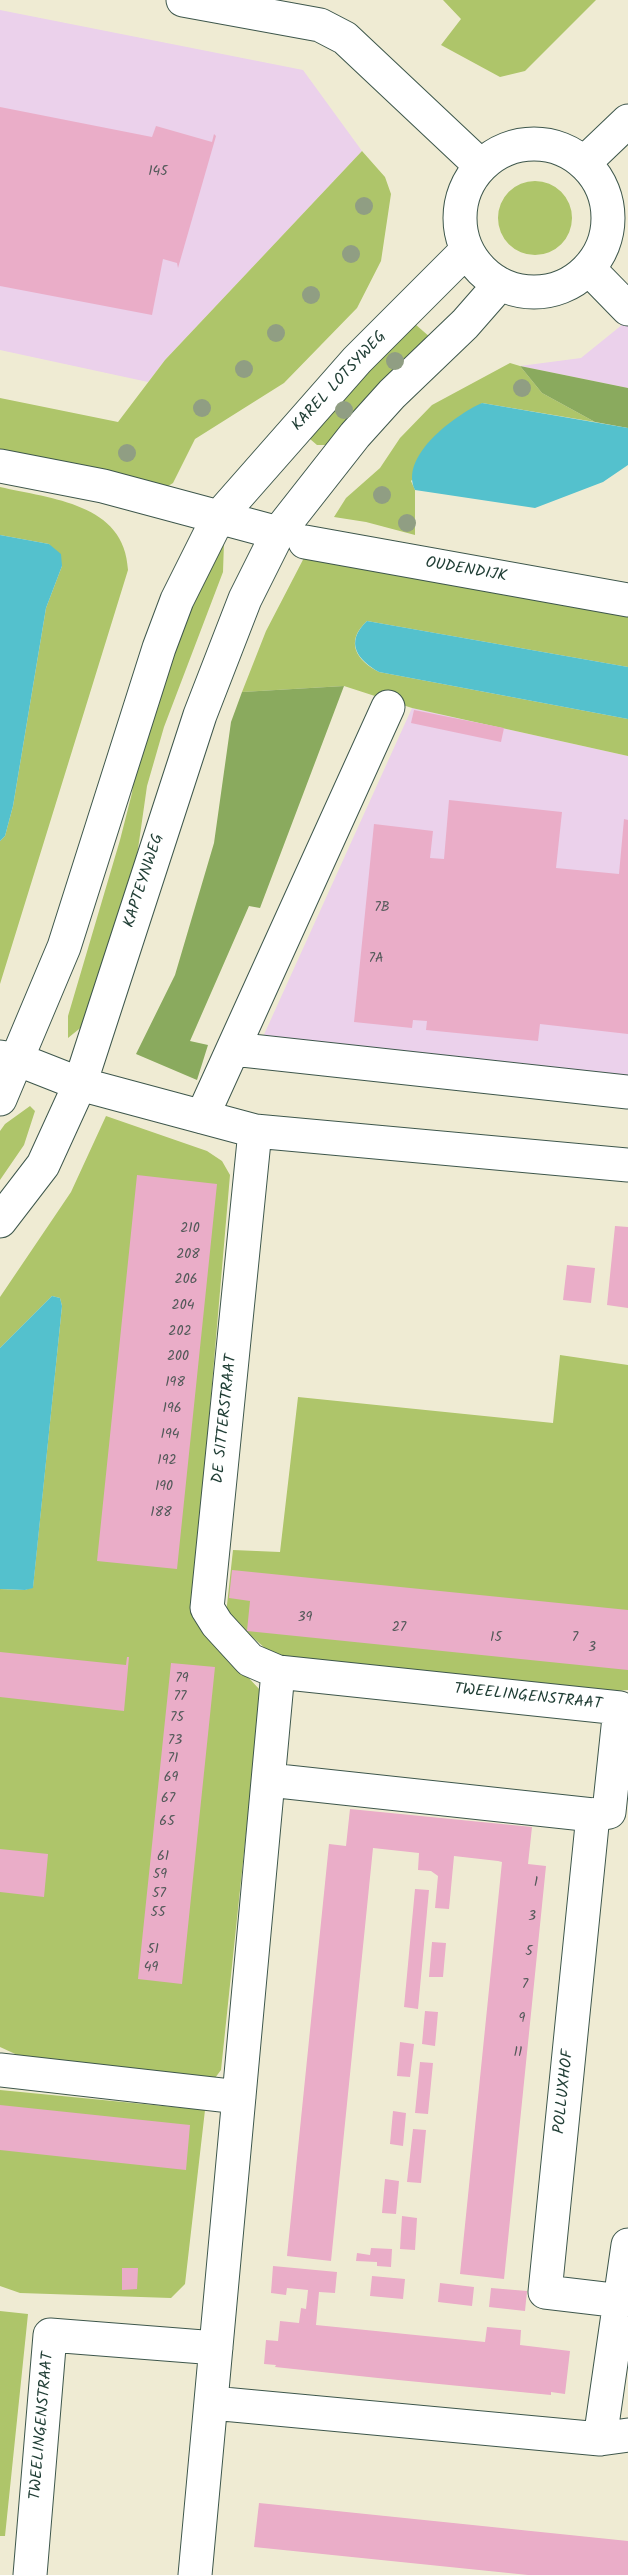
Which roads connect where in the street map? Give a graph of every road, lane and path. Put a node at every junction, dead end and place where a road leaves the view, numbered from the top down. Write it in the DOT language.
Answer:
graph roads {
  1 [pos="183,0"];
  2 [pos="628,121"];
  3 [pos="584,162"];
  4 [pos="481,166"];
  5 [pos="467,250"];
  6 [pos="589,269"];
  7 [pos="500,284"];
  8 [pos="628,309"];
  9 [pos="0,466"];
  10 [pos="218,518"];
  11 [pos="291,537"];
  12 [pos="628,600"];
  13 [pos="388,707"];
  14 [pos="233,1049"];
  15 [pos="9,1059"];
  16 [pos="81,1084"];
  17 [pos="628,1092"];
  18 [pos="0,1100"];
  19 [pos="202,1117"];
  20 [pos="255,1131"];
  21 [pos="628,1165"];
  22 [pos="0,1221"];
  23 [pos="278,1672"];
  24 [pos="269,1780"];
  25 [pos="593,1815"];
  26 [pos="0,2070"];
  27 [pos="239,2097"];
  28 [pos="628,2245"];
  29 [pos="621,2301"];
  30 [pos="216,2348"];
  31 [pos="212,2403"];
  32 [pos="614,2437"];
  33 [pos="30,2575"];
  34 [pos="195,2575"];
  1 -- 4 [label="street"];
  2 -- 3 [label="street"];
  3 -- 4 [label="street"];
  3 -- 6 [label="street"];
  4 -- 5 [label="street"];
  5 -- 7 [label="street"];
  5 -- 10 [label="street, KAREL LOTSYWEG"];
  6 -- 7 [label="street"];
  6 -- 8 [label="street"];
  7 -- 11 [label="street"];
  9 -- 10 [label="street, OUDENDIJK"];
  10 -- 11 [label="street, OUDENDIJK"];
  10 -- 15 [label="street"];
  11 -- 12 [label="street, OUDENDIJK"];
  11 -- 16 [label="street, KAPTEYNWEG"];
  13 -- 14 [label="street"];
  14 -- 17 [label="street"];
  14 -- 19 [label="street"];
  15 -- 16 [label="street"];
  15 -- 18 [label="street"];
  16 -- 19 [label="street"];
  16 -- 22 [label="street, KAPTEYNWEG"];
  19 -- 20 [label="street"];
  20 -- 21 [label="street"];
  20 -- 23 [label="street, DE SITTERSTRAAT"];
  23 -- 24 [label="street"];
  23 -- 25 [label="street, TWEELINGENSTRAAT"];
  24 -- 25 [label="street"];
  24 -- 27 [label="street"];
  25 -- 29 [label="street, POLLUXHOF"];
  26 -- 27 [label="street"];
  27 -- 30 [label="street"];
  28 -- 29 [label="street"];
  29 -- 32 [label="street"];
  30 -- 31 [label="street"];
  30 -- 33 [label="street, TWEELINGENSTRAAT"];
  31 -- 32 [label="street"];
  31 -- 34 [label="street"];
}
